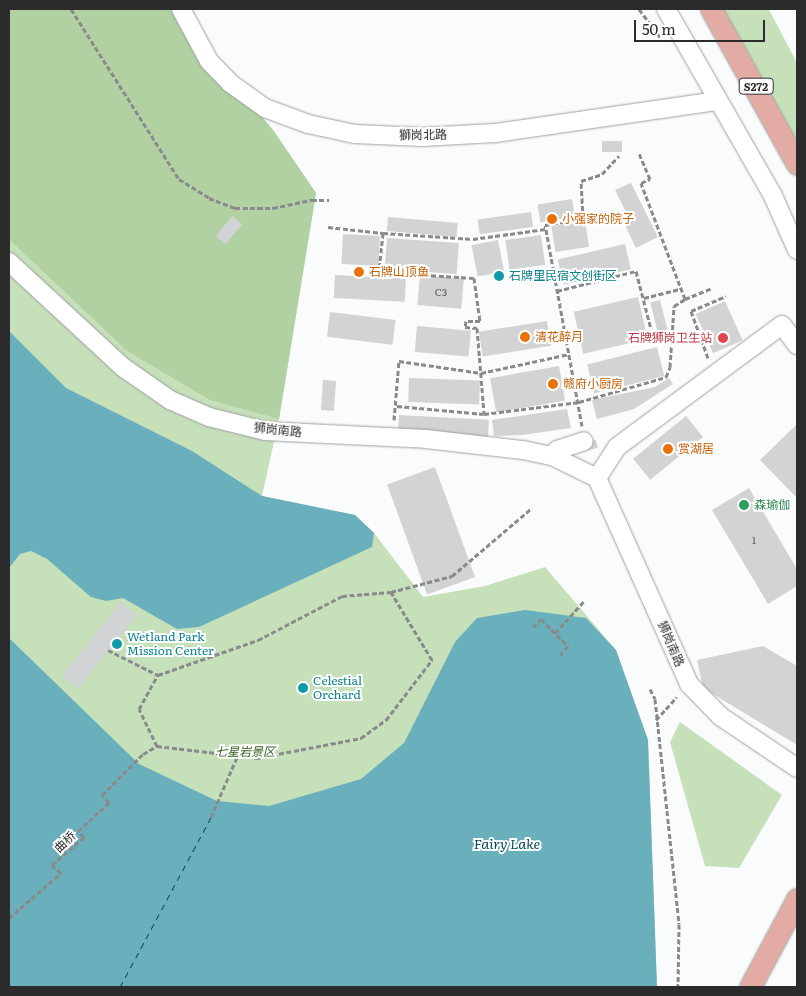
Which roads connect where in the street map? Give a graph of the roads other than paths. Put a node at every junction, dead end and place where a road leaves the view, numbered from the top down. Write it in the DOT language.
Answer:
graph roads {
  1 [pos="181,9"];
  2 [pos="666,9"];
  3 [pos="711,9"];
  4 [pos="716,101"];
  5 [pos="797,164"];
  6 [pos="773,196"];
  7 [pos="797,227"];
  8 [pos="797,250"];
  9 [pos="9,262"];
  10 [pos="797,346"];
  11 [pos="584,441"];
  12 [pos="552,456"];
  13 [pos="597,478"];
  14 [pos="797,768"];
  15 [pos="797,899"];
  16 [pos="750,987"];
  1 -- 4 [label="street, 獅岗北路"];
  2 -- 4 [label="street"];
  3 -- 5 [label="main road, S272"];
  4 -- 6 [label="street"];
  6 -- 7 [label="street"];
  6 -- 8 [label="street"];
  9 -- 12 [label="street, 狮岗南路"];
  10 -- 13 [label="street"];
  11 -- 12 [label="street"];
  12 -- 13 [label="street, 狮岗南路"];
  13 -- 14 [label="street, 狮岗南路"];
  15 -- 16 [label="main road"];
}
